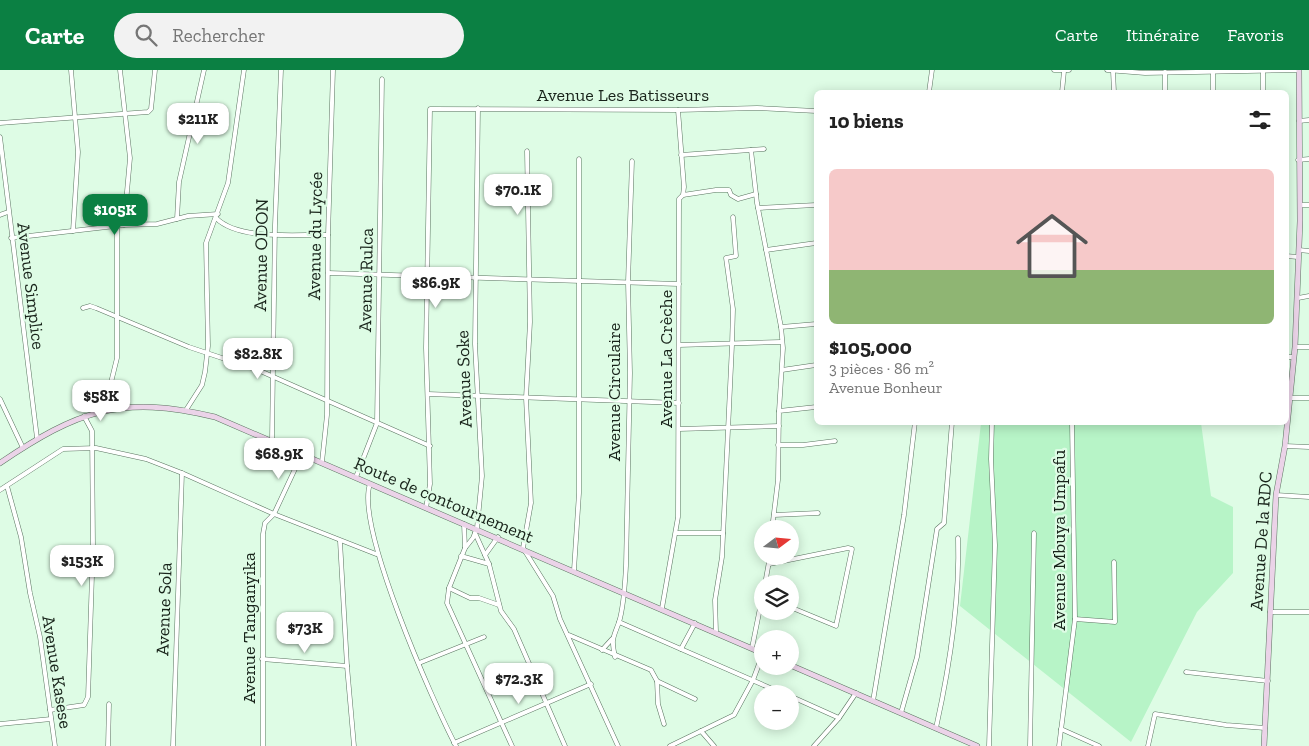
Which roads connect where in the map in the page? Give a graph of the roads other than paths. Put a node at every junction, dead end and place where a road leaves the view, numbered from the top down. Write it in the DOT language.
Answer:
graph roads {
  1 [pos="71,70"];
  2 [pos="120,70"];
  3 [pos="155,70"];
  4 [pos="204,70"];
  5 [pos="244,70"];
  6 [pos="281,70"];
  7 [pos="332,70"];
  8 [pos="932,70"];
  9 [pos="1054,70"];
  10 [pos="1069,70"];
  11 [pos="1107,70"];
  12 [pos="1299,70"];
  13 [pos="1064,71"];
  14 [pos="1113,71"];
  15 [pos="1213,71"];
  16 [pos="1262,71"];
  17 [pos="1165,72"];
  18 [pos="382,79"];
  19 [pos="929,90"];
  20 [pos="1062,90"];
  21 [pos="1114,90"];
  22 [pos="1165,90"];
  23 [pos="1213,90"];
  24 [pos="1263,90"];
  25 [pos="478,108"];
  26 [pos="678,110"];
  27 [pos="814,111"];
  28 [pos="126,114"];
  29 [pos="76,118"];
  30 [pos="1309,120"];
  31 [pos="1298,121"];
  32 [pos="0,123"];
  33 [pos="0,137"];
  34 [pos="764,149"];
  35 [pos="751,150"];
  36 [pos="526,151"];
  37 [pos="681,155"];
  38 [pos="579,158"];
  39 [pos="1309,159"];
  40 [pos="632,160"];
  41 [pos="1298,160"];
  42 [pos="756,194"];
  43 [pos="683,195"];
  44 [pos="814,205"];
  45 [pos="1300,205"];
  46 [pos="1309,205"];
  47 [pos="758,208"];
  48 [pos="8,212"];
  49 [pos="0,215"];
  50 [pos="217,216"];
  51 [pos="733,216"];
  52 [pos="176,219"];
  53 [pos="124,225"];
  54 [pos="117,226"];
  55 [pos="74,231"];
  56 [pos="275,233"];
  57 [pos="328,234"];
  58 [pos="11,238"];
  59 [pos="814,243"];
  60 [pos="766,250"];
  61 [pos="1299,250"];
  62 [pos="1309,250"];
  63 [pos="1289,256"];
  64 [pos="1298,257"];
  65 [pos="328,273"];
  66 [pos="380,276"];
  67 [pos="428,276"];
  68 [pos="476,279"];
  69 [pos="529,280"];
  70 [pos="578,281"];
  71 [pos="628,282"];
  72 [pos="680,284"];
  73 [pos="1309,296"];
  74 [pos="1298,298"];
  75 [pos="83,308"];
  76 [pos="116,316"];
  77 [pos="814,324"];
  78 [pos="781,327"];
  79 [pos="732,342"];
  80 [pos="781,342"];
  81 [pos="680,345"];
  82 [pos="1295,347"];
  83 [pos="1309,347"];
  84 [pos="207,353"];
  85 [pos="1289,357"];
  86 [pos="1294,357"];
  87 [pos="814,365"];
  88 [pos="782,370"];
  89 [pos="274,377"];
  90 [pos="428,394"];
  91 [pos="476,396"];
  92 [pos="0,398"];
  93 [pos="526,398"];
  94 [pos="1290,398"];
  95 [pos="1309,398"];
  96 [pos="578,400"];
  97 [pos="326,402"];
  98 [pos="629,402"];
  99 [pos="680,403"];
  100 [pos="814,408"];
  101 [pos="1289,408"];
  102 [pos="186,410"];
  103 [pos="104,411"];
  104 [pos="779,411"];
  105 [pos="84,416"];
  106 [pos="378,423"];
  107 [pos="915,425"];
  108 [pos="952,425"];
  109 [pos="992,425"];
  110 [pos="1072,425"];
  111 [pos="1287,425"];
  112 [pos="779,426"];
  113 [pos="679,429"];
  114 [pos="728,429"];
  115 [pos="37,438"];
  116 [pos="272,440"];
  117 [pos="835,441"];
  118 [pos="778,445"];
  119 [pos="430,446"];
  120 [pos="1285,446"];
  121 [pos="92,447"];
  122 [pos="1309,447"];
  123 [pos="23,448"];
  124 [pos="302,454"];
  125 [pos="322,462"];
  126 [pos="0,463"];
  127 [pos="182,472"];
  128 [pos="356,478"];
  129 [pos="370,484"];
  130 [pos="7,486"];
  131 [pos="0,490"];
  132 [pos="1276,495"];
  133 [pos="1309,497"];
  134 [pos="426,508"];
  135 [pos="818,513"];
  136 [pos="274,514"];
  137 [pos="774,515"];
  138 [pos="773,520"];
  139 [pos="464,524"];
  140 [pos="476,531"];
  141 [pos="676,533"];
  142 [pos="723,533"];
  143 [pos="1034,533"];
  144 [pos="498,537"];
  145 [pos="958,538"];
  146 [pos="340,541"];
  147 [pos="465,548"];
  148 [pos="523,548"];
  149 [pos="376,554"];
  150 [pos="485,555"];
  151 [pos="461,556"];
  152 [pos="799,558"];
  153 [pos="1114,562"];
  154 [pos="489,564"];
  155 [pos="574,570"];
  156 [pos="448,588"];
  157 [pos="624,592"];
  158 [pos="499,605"];
  159 [pos="662,608"];
  160 [pos="799,611"];
  161 [pos="1270,612"];
  162 [pos="1309,612"];
  163 [pos="1075,619"];
  164 [pos="758,620"];
  165 [pos="619,622"];
  166 [pos="695,623"];
  167 [pos="716,632"];
  168 [pos="569,635"];
  169 [pos="484,637"];
  170 [pos="612,639"];
  171 [pos="465,644"];
  172 [pos="752,648"];
  173 [pos="680,649"];
  174 [pos="602,650"];
  175 [pos="615,657"];
  176 [pos="262,660"];
  177 [pos="419,663"];
  178 [pos="347,666"];
  179 [pos="799,669"];
  180 [pos="1186,672"];
  181 [pos="755,675"];
  182 [pos="753,680"];
  183 [pos="656,681"];
  184 [pos="1268,681"];
  185 [pos="591,684"];
  186 [pos="764,685"];
  187 [pos="856,693"];
  188 [pos="695,699"];
  189 [pos="799,700"];
  190 [pos="873,701"];
  191 [pos="109,704"];
  192 [pos="546,704"];
  193 [pos="50,710"];
  194 [pos="901,713"];
  195 [pos="839,718"];
  196 [pos="52,719"];
  197 [pos="502,723"];
  198 [pos="0,724"];
  199 [pos="664,724"];
  200 [pos="936,728"];
  201 [pos="1265,728"];
  202 [pos="1061,730"];
  203 [pos="701,731"];
  204 [pos="455,744"];
  205 [pos="683,744"];
  206 [pos="55,746"];
  207 [pos="108,746"];
  208 [pos="173,746"];
  209 [pos="263,746"];
  210 [pos="354,746"];
  211 [pos="512,746"];
  212 [pos="565,746"];
  213 [pos="618,746"];
  214 [pos="670,746"];
  215 [pos="714,746"];
  216 [pos="814,746"];
  217 [pos="977,746"];
  218 [pos="990,746"];
  219 [pos="1030,746"];
  220 [pos="1059,746"];
  221 [pos="1099,746"];
  222 [pos="1148,746"];
  223 [pos="1264,746"];
  1 -- 29 [label="street"];
  2 -- 28 [label="street"];
  3 -- 28 [label="street"];
  4 -- 52 [label="street"];
  5 -- 50 [label="street"];
  6 -- 56 [label="street, Avenue ODON"];
  7 -- 57 [label="street, Avenue du Lycée"];
  8 -- 19 [label="street"];
  9 -- 13 [label="street"];
  10 -- 13 [label="street"];
  11 -- 14 [label="street"];
  12 -- 16 [label="street"];
  12 -- 31 [label="street, Avenue De la RDC"];
  13 -- 20 [label="street"];
  14 -- 17 [label="street"];
  14 -- 21 [label="street"];
  15 -- 16 [label="street"];
  15 -- 17 [label="street"];
  15 -- 23 [label="street"];
  16 -- 24 [label="street"];
  17 -- 22 [label="street"];
  18 -- 66 [label="street, Avenue Rulca"];
  25 -- 26 [label="street, Avenue Les Batisseurs"];
  25 -- 67 [label="street, Avenue Les Batisseurs"];
  25 -- 68 [label="street, Avenue Soke"];
  26 -- 27 [label="street, Avenue Les Batisseurs"];
  26 -- 37 [label="street, Avenue La Crèche"];
  28 -- 29 [label="street"];
  28 -- 53 [label="street"];
  29 -- 32 [label="street"];
  29 -- 55 [label="street"];
  30 -- 31 [label="street"];
  31 -- 41 [label="street, Avenue De la RDC"];
  33 -- 48 [label="street, Avenue Simplice"];
  34 -- 35 [label="street"];
  35 -- 37 [label="street"];
  35 -- 42 [label="street"];
  36 -- 69 [label="street"];
  37 -- 43 [label="street, Avenue La Crèche"];
  38 -- 70 [label="street"];
  39 -- 41 [label="street"];
  40 -- 71 [label="street, Avenue Circulaire"];
  41 -- 45 [label="street, Avenue De la RDC"];
  42 -- 43 [label="street"];
  42 -- 47 [label="street"];
  43 -- 72 [label="street, Avenue La Crèche"];
  44 -- 47 [label="street"];
  45 -- 46 [label="street"];
  45 -- 61 [label="street, Avenue De la RDC"];
  47 -- 60 [label="street"];
  48 -- 49 [label="street"];
  48 -- 58 [label="street, Avenue Simplice"];
  50 -- 52 [label="street"];
  50 -- 56 [label="street"];
  50 -- 84 [label="street"];
  51 -- 79 [label="street"];
  52 -- 53 [label="street"];
  53 -- 54 [label="street"];
  54 -- 55 [label="street"];
  54 -- 76 [label="street"];
  55 -- 58 [label="street"];
  56 -- 57 [label="street"];
  56 -- 89 [label="street, Avenue ODON"];
  57 -- 65 [label="street, Avenue du Lycée"];
  58 -- 115 [label="street, Avenue Simplice"];
  59 -- 60 [label="street"];
  60 -- 78 [label="street"];
  61 -- 62 [label="street"];
  61 -- 64 [label="street, Avenue De la RDC"];
  63 -- 64 [label="street"];
  64 -- 74 [label="street, Avenue De la RDC"];
  65 -- 66 [label="street"];
  65 -- 97 [label="street, Avenue du Lycée"];
  66 -- 67 [label="street"];
  66 -- 106 [label="street, Avenue Rulca"];
  67 -- 68 [label="street"];
  67 -- 90 [label="street"];
  68 -- 69 [label="street"];
  68 -- 91 [label="street, Avenue Soke"];
  69 -- 70 [label="street"];
  69 -- 93 [label="street"];
  70 -- 71 [label="street"];
  70 -- 96 [label="street"];
  71 -- 72 [label="street"];
  71 -- 98 [label="street, Avenue Circulaire"];
  72 -- 81 [label="street, Avenue La Crèche"];
  73 -- 74 [label="street"];
  74 -- 82 [label="street, Avenue De la RDC"];
  75 -- 76 [label="street"];
  76 -- 84 [label="street"];
  76 -- 103 [label="street"];
  77 -- 78 [label="street"];
  78 -- 80 [label="street"];
  79 -- 80 [label="street"];
  79 -- 81 [label="street"];
  79 -- 114 [label="street"];
  80 -- 88 [label="street"];
  81 -- 99 [label="street, Avenue La Crèche"];
  82 -- 83 [label="street"];
  82 -- 86 [label="street, Avenue De la RDC"];
  84 -- 89 [label="street"];
  84 -- 102 [label="street"];
  85 -- 86 [label="street"];
  86 -- 94 [label="street, Avenue De la RDC"];
  87 -- 88 [label="street"];
  88 -- 104 [label="street"];
  89 -- 97 [label="street"];
  89 -- 116 [label="street, Avenue ODON"];
  90 -- 91 [label="street"];
  90 -- 119 [label="street"];
  91 -- 93 [label="street"];
  91 -- 140 [label="street, Avenue Soke"];
  92 -- 123 [label="street"];
  93 -- 96 [label="street"];
  93 -- 148 [label="street"];
  94 -- 95 [label="street"];
  94 -- 101 [label="street, Avenue De la RDC"];
  96 -- 98 [label="street"];
  96 -- 155 [label="street"];
  97 -- 106 [label="street"];
  97 -- 125 [label="street, Avenue du Lycée"];
  98 -- 99 [label="street"];
  98 -- 157 [label="street, Avenue Circulaire"];
  99 -- 113 [label="street, Avenue La Crèche"];
  100 -- 104 [label="street"];
  102 -- 103 [label="street, Route de contournement"];
  102 -- 116 [label="street, Route de contournement"];
  103 -- 105 [label="street, Route de contournement"];
  104 -- 112 [label="street"];
  105 -- 115 [label="street, Route de contournement"];
  105 -- 121 [label="street"];
  106 -- 119 [label="street"];
  106 -- 128 [label="street, Avenue Rulca"];
  107 -- 190 [label="street"];
  108 -- 194 [label="street"];
  109 -- 218 [label="street"];
  110 -- 163 [label="street, Avenue Mbuya Umpafu"];
  111 -- 120 [label="street, Avenue De la RDC"];
  112 -- 114 [label="street"];
  112 -- 118 [label="street"];
  113 -- 114 [label="street"];
  113 -- 141 [label="street, Avenue La Crèche"];
  114 -- 142 [label="street"];
  115 -- 123 [label="street, Route de contournement"];
  116 -- 124 [label="street, Route de contournement"];
  117 -- 118 [label="street"];
  118 -- 137 [label="street"];
  119 -- 134 [label="street"];
  120 -- 122 [label="street"];
  120 -- 132 [label="street, Avenue De la RDC"];
  121 -- 127 [label="street"];
  121 -- 130 [label="street"];
  121 -- 193 [label="street"];
  123 -- 126 [label="street, Route de contournement"];
  124 -- 125 [label="street, Route de contournement"];
  124 -- 136 [label="street, Avenue Tanganyika"];
  125 -- 128 [label="street, Route de contournement"];
  127 -- 136 [label="street"];
  127 -- 208 [label="street, Avenue Sola"];
  128 -- 129 [label="street, Route de contournement"];
  129 -- 134 [label="street, Route de contournement"];
  129 -- 149 [label="street"];
  130 -- 131 [label="street"];
  130 -- 193 [label="street, Avenue Kasese"];
  132 -- 133 [label="street"];
  132 -- 161 [label="street, Avenue De la RDC"];
  134 -- 139 [label="street, Route de contournement"];
  135 -- 137 [label="street"];
  136 -- 146 [label="street"];
  136 -- 176 [label="street, Avenue Tanganyika"];
  137 -- 138 [label="street"];
  139 -- 140 [label="street, Route de contournement"];
  139 -- 147 [label="street"];
  140 -- 144 [label="street, Route de contournement"];
  140 -- 147 [label="street"];
  140 -- 150 [label="street"];
  141 -- 142 [label="street"];
  141 -- 159 [label="street, Avenue La Crèche"];
  142 -- 167 [label="street"];
  143 -- 219 [label="street"];
  144 -- 148 [label="street, Route de contournement"];
  144 -- 150 [label="street"];
  145 -- 200 [label="street"];
  146 -- 149 [label="street"];
  146 -- 178 [label="street"];
  147 -- 151 [label="street"];
  148 -- 155 [label="street, Route de contournement"];
  148 -- 168 [label="street"];
  149 -- 177 [label="street"];
  150 -- 154 [label="street"];
  151 -- 154 [label="street"];
  151 -- 156 [label="street"];
  152 -- 160 [label="street"];
  153 -- 163 [label="street"];
  154 -- 158 [label="street"];
  155 -- 157 [label="street, Route de contournement"];
  156 -- 158 [label="street"];
  156 -- 171 [label="street"];
  157 -- 159 [label="street, Route de contournement"];
  157 -- 165 [label="street, Avenue Circulaire"];
  158 -- 192 [label="street"];
  159 -- 166 [label="street, Route de contournement"];
  161 -- 162 [label="street"];
  161 -- 184 [label="street, Avenue De la RDC"];
  163 -- 202 [label="street, Avenue Mbuya Umpafu"];
  164 -- 172 [label="street"];
  165 -- 170 [label="street, Avenue Circulaire"];
  165 -- 173 [label="street"];
  166 -- 167 [label="street, Route de contournement"];
  166 -- 173 [label="street"];
  167 -- 172 [label="street, Route de contournement"];
  168 -- 174 [label="street"];
  168 -- 185 [label="street"];
  169 -- 171 [label="street"];
  170 -- 174 [label="street"];
  170 -- 175 [label="street"];
  171 -- 177 [label="street"];
  171 -- 197 [label="street"];
  173 -- 182 [label="street"];
  174 -- 175 [label="street"];
  175 -- 183 [label="street"];
  176 -- 178 [label="street"];
  176 -- 209 [label="street, Avenue Tanganyika"];
  177 -- 204 [label="street"];
  178 -- 210 [label="street"];
  179 -- 187 [label="street"];
  180 -- 184 [label="street"];
  181 -- 182 [label="street"];
  182 -- 186 [label="street"];
  182 -- 203 [label="street"];
  183 -- 188 [label="street"];
  183 -- 199 [label="street"];
  184 -- 201 [label="street, Avenue De la RDC"];
  185 -- 192 [label="street"];
  185 -- 213 [label="street"];
  187 -- 190 [label="street"];
  187 -- 195 [label="street"];
  189 -- 195 [label="street"];
  190 -- 194 [label="street"];
  191 -- 207 [label="street"];
  192 -- 197 [label="street"];
  192 -- 212 [label="street"];
  193 -- 196 [label="street, Avenue Kasese"];
  194 -- 200 [label="street"];
  195 -- 216 [label="street"];
  196 -- 198 [label="street"];
  196 -- 206 [label="street, Avenue Kasese"];
  197 -- 204 [label="street"];
  197 -- 211 [label="street"];
  200 -- 217 [label="street"];
  201 -- 222 [label="street"];
  201 -- 223 [label="street, Avenue De la RDC"];
  202 -- 220 [label="street, Avenue Mbuya Umpafu"];
  202 -- 221 [label="street"];
  203 -- 205 [label="street"];
  203 -- 215 [label="street"];
  205 -- 214 [label="street"];
}
